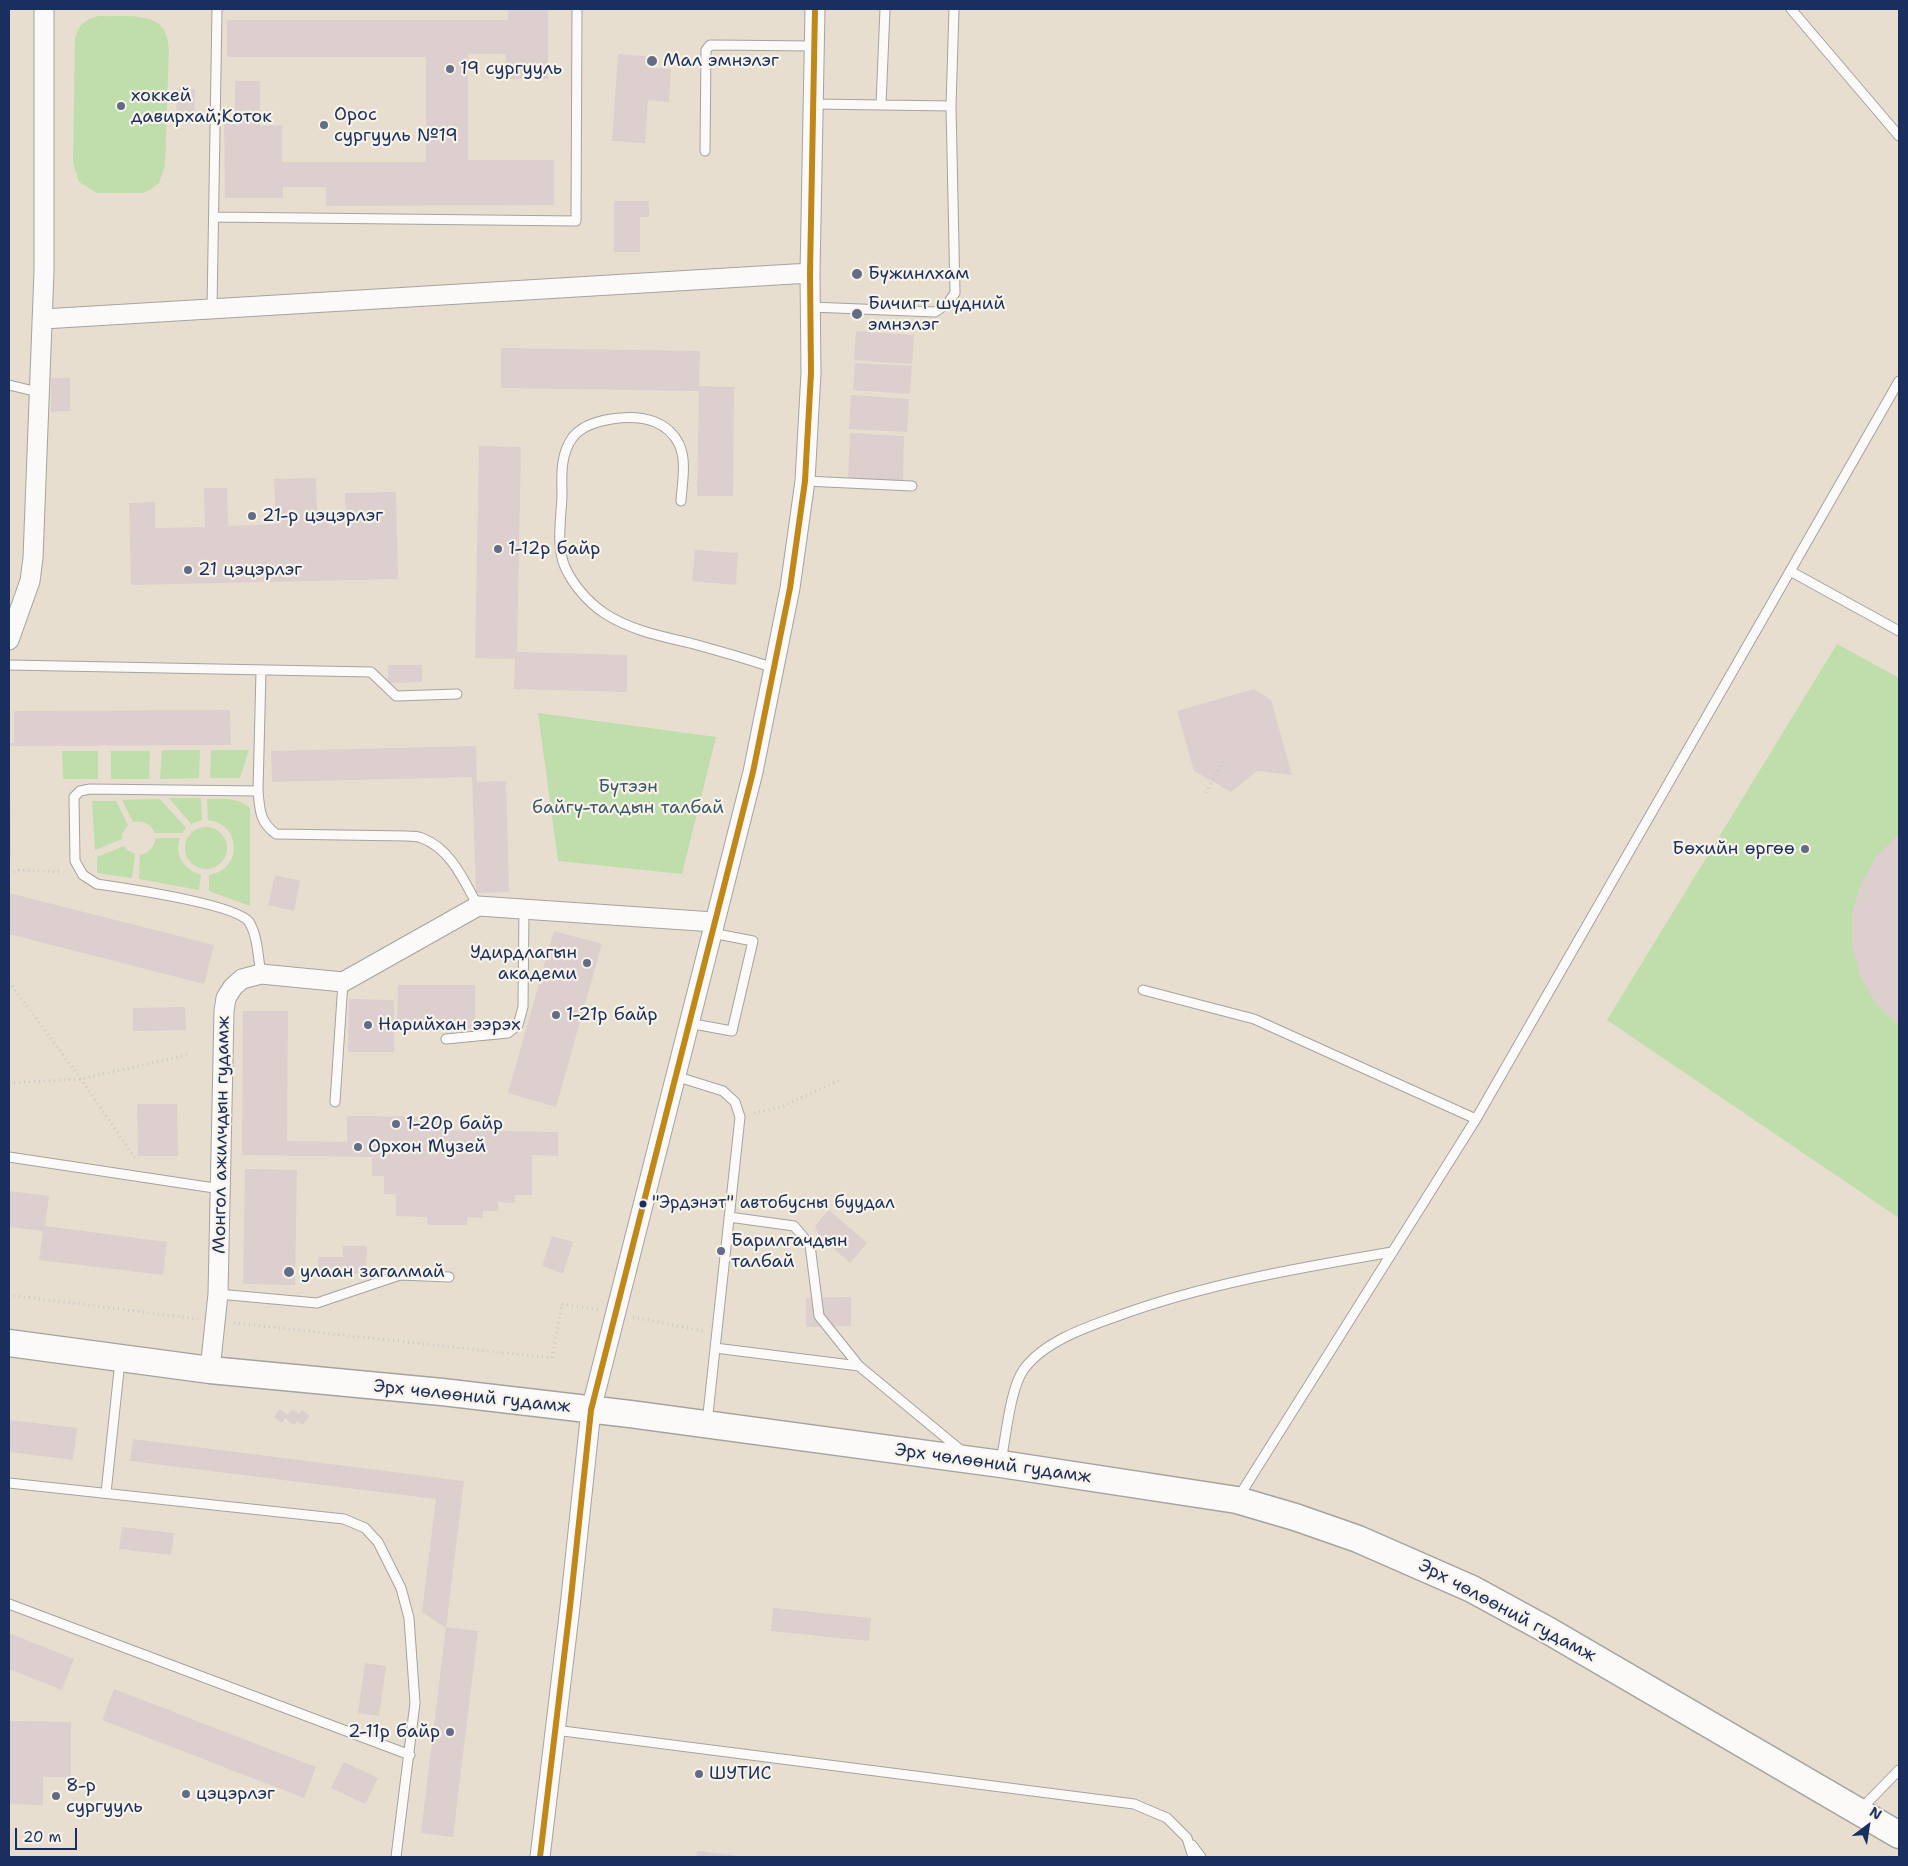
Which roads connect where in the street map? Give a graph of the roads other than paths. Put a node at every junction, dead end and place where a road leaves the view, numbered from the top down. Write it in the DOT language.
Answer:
graph roads {
  1 [pos="44,9"];
  2 [pos="217,9"];
  3 [pos="577,9"];
  4 [pos="815,9"];
  5 [pos="885,9"];
  6 [pos="954,9"];
  7 [pos="1791,9"];
  8 [pos="815,46"];
  9 [pos="814,104"];
  10 [pos="880,105"];
  11 [pos="952,106"];
  12 [pos="1899,136"];
  13 [pos="704,151"];
  14 [pos="214,217"];
  15 [pos="810,273"];
  16 [pos="811,307"];
  17 [pos="212,309"];
  18 [pos="43,318"];
  19 [pos="1899,381"];
  20 [pos="9,385"];
  21 [pos="38,392"];
  22 [pos="805,481"];
  23 [pos="912,486"];
  24 [pos="681,501"];
  25 [pos="1790,571"];
  26 [pos="1899,631"];
  27 [pos="9,640"];
  28 [pos="9,665"];
  29 [pos="774,668"];
  30 [pos="261,671"];
  31 [pos="457,694"];
  32 [pos="258,790"];
  33 [pos="478,906"];
  34 [pos="524,909"];
  35 [pos="713,927"];
  36 [pos="261,974"];
  37 [pos="342,982"];
  38 [pos="1143,990"];
  39 [pos="688,1023"];
  40 [pos="446,1039"];
  41 [pos="675,1076"];
  42 [pos="335,1102"];
  43 [pos="1476,1119"];
  44 [pos="9,1157"];
  45 [pos="221,1189"];
  46 [pos="729,1217"];
  47 [pos="1392,1252"];
  48 [pos="449,1278"];
  49 [pos="218,1294"];
  50 [pos="9,1343"];
  51 [pos="715,1348"];
  52 [pos="120,1358"];
  53 [pos="859,1366"];
  54 [pos="210,1370"];
  55 [pos="590,1410"];
  56 [pos="706,1425"];
  57 [pos="973,1460"];
  58 [pos="1001,1464"];
  59 [pos="9,1483"];
  60 [pos="106,1493"];
  61 [pos="1237,1500"];
  62 [pos="9,1604"];
  63 [pos="555,1730"];
  64 [pos="410,1756"];
  65 [pos="1899,1770"];
  66 [pos="1859,1811"];
  67 [pos="1899,1835"];
  68 [pos="1187,1838"];
  69 [pos="396,1857"];
  70 [pos="540,1857"];
  71 [pos="1193,1857"];
  72 [pos="1201,1857"];
  1 -- 18 [label="street"];
  2 -- 14 [label="lane"];
  3 -- 14 [label="lane"];
  4 -- 8 [label="street"];
  5 -- 10 [label="lane"];
  6 -- 11 [label="lane"];
  7 -- 12 [label="lane"];
  8 -- 9 [label="street"];
  8 -- 13 [label="lane"];
  9 -- 10 [label="lane"];
  9 -- 15 [label="street"];
  10 -- 11 [label="lane"];
  11 -- 16 [label="lane"];
  14 -- 17 [label="lane"];
  15 -- 16 [label="street"];
  15 -- 17 [label="street"];
  16 -- 22 [label="street"];
  17 -- 18 [label="street"];
  18 -- 21 [label="street"];
  19 -- 25 [label="lane"];
  20 -- 21 [label="lane"];
  21 -- 27 [label="street"];
  22 -- 23 [label="lane"];
  22 -- 29 [label="street"];
  24 -- 29 [label="lane"];
  25 -- 26 [label="lane"];
  25 -- 43 [label="lane"];
  28 -- 30 [label="lane"];
  29 -- 35 [label="street"];
  30 -- 31 [label="lane"];
  30 -- 32 [label="lane"];
  32 -- 33 [label="lane"];
  32 -- 36 [label="lane"];
  33 -- 34 [label="street"];
  33 -- 37 [label="street"];
  34 -- 35 [label="street"];
  34 -- 40 [label="lane"];
  35 -- 39 [label="street"];
  35 -- 39 [label="lane"];
  36 -- 37 [label="street, Монгол ажилчдын гудамж"];
  36 -- 45 [label="street, Монгол ажилчдын гудамж"];
  37 -- 42 [label="lane"];
  38 -- 43 [label="lane"];
  39 -- 41 [label="street"];
  41 -- 46 [label="lane"];
  41 -- 55 [label="street"];
  43 -- 47 [label="lane"];
  44 -- 45 [label="lane"];
  45 -- 49 [label="street, Монгол ажилчдын гудамж"];
  46 -- 51 [label="lane"];
  46 -- 53 [label="lane"];
  47 -- 58 [label="lane"];
  47 -- 61 [label="lane"];
  48 -- 49 [label="lane"];
  49 -- 54 [label="street, Монгол ажилчдын гудамж"];
  50 -- 52 [label="main road, Эрх чөлөөний гудамж"];
  51 -- 53 [label="lane"];
  51 -- 56 [label="lane"];
  52 -- 54 [label="main road, Эрх чөлөөний гудамж"];
  52 -- 60 [label="lane"];
  53 -- 57 [label="lane"];
  54 -- 55 [label="main road, Эрх чөлөөний гудамж"];
  55 -- 56 [label="main road, Эрх чөлөөний гудамж"];
  55 -- 63 [label="street"];
  56 -- 57 [label="main road, Эрх чөлөөний гудамж"];
  57 -- 58 [label="main road, Эрх чөлөөний гудамж"];
  58 -- 61 [label="main road, Эрх чөлөөний гудамж"];
  59 -- 60 [label="lane"];
  60 -- 64 [label="lane"];
  61 -- 66 [label="main road, Эрх чөлөөний гудамж"];
  62 -- 64 [label="lane"];
  63 -- 68 [label="lane"];
  63 -- 70 [label="street"];
  64 -- 69 [label="lane"];
  65 -- 66 [label="lane"];
  66 -- 67 [label="main road, Эрх чөлөөний гудамж"];
  68 -- 71 [label="lane"];
  68 -- 72 [label="lane"];
}
